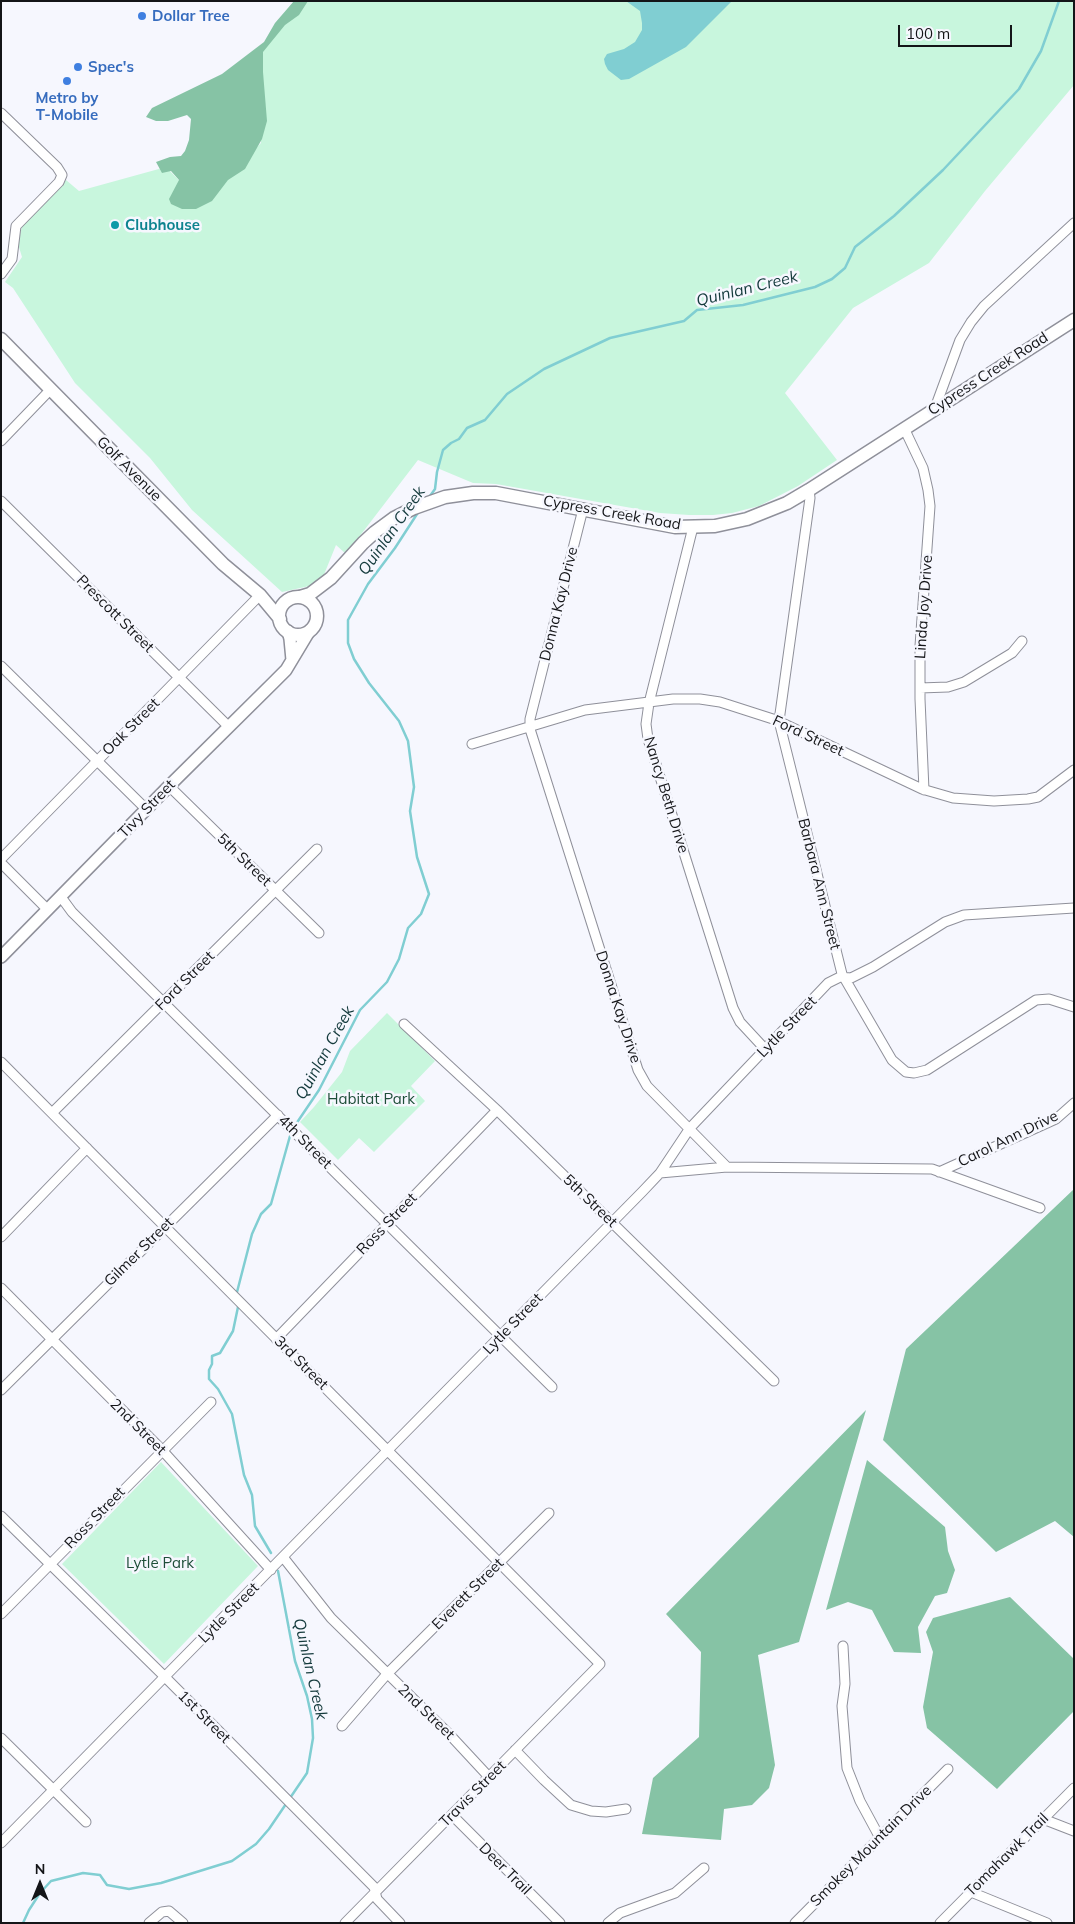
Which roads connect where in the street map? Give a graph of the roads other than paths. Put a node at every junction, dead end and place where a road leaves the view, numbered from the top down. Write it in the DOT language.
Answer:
graph roads {
  1 [pos="1,113"];
  2 [pos="1074,223"];
  3 [pos="1,274"];
  4 [pos="1074,320"];
  5 [pos="1,339"];
  6 [pos="51,389"];
  7 [pos="936,408"];
  8 [pos="904,428"];
  9 [pos="1,441"];
  10 [pos="810,490"];
  11 [pos="1,501"];
  12 [pos="584,509"];
  13 [pos="693,527"];
  14 [pos="331,578"];
  15 [pos="260,595"];
  16 [pos="294,599"];
  17 [pos="317,613"];
  18 [pos="280,619"];
  19 [pos="310,630"];
  20 [pos="288,631"];
  21 [pos="1022,641"];
  22 [pos="292,660"];
  23 [pos="1,666"];
  24 [pos="180,678"];
  25 [pos="920,688"];
  26 [pos="649,703"];
  27 [pos="779,721"];
  28 [pos="530,726"];
  29 [pos="229,727"];
  30 [pos="472,744"];
  31 [pos="98,761"];
  32 [pos="1074,770"];
  33 [pos="169,786"];
  34 [pos="924,790"];
  35 [pos="147,810"];
  36 [pos="317,848"];
  37 [pos="1,859"];
  38 [pos="1,863"];
  39 [pos="275,890"];
  40 [pos="60,897"];
  41 [pos="1074,908"];
  42 [pos="48,910"];
  43 [pos="319,933"];
  44 [pos="1,958"];
  45 [pos="844,977"];
  46 [pos="164,1002"];
  47 [pos="1074,1007"];
  48 [pos="404,1024"];
  49 [pos="765,1049"];
  50 [pos="1,1062"];
  51 [pos="1074,1103"];
  52 [pos="498,1110"];
  53 [pos="52,1113"];
  54 [pos="278,1115"];
  55 [pos="690,1128"];
  56 [pos="87,1148"];
  57 [pos="727,1167"];
  58 [pos="939,1172"];
  59 [pos="660,1173"];
  60 [pos="1040,1208"];
  61 [pos="612,1222"];
  62 [pos="387,1224"];
  63 [pos="165,1226"];
  64 [pos="1,1237"];
  65 [pos="1,1288"];
  66 [pos="501,1336"];
  67 [pos="276,1338"];
  68 [pos="51,1340"];
  69 [pos="774,1381"];
  70 [pos="552,1386"];
  71 [pos="1,1390"];
  72 [pos="211,1402"];
  73 [pos="162,1450"];
  74 [pos="386,1450"];
  75 [pos="549,1513"];
  76 [pos="1,1516"];
  77 [pos="283,1557"];
  78 [pos="500,1563"];
  79 [pos="50,1565"];
  80 [pos="271,1570"];
  81 [pos="1,1614"];
  82 [pos="844,1646"];
  83 [pos="600,1664"];
  84 [pos="387,1674"];
  85 [pos="164,1676"];
  86 [pos="342,1726"];
  87 [pos="1,1738"];
  88 [pos="515,1750"];
  89 [pos="948,1769"];
  90 [pos="489,1777"];
  91 [pos="1074,1788"];
  92 [pos="53,1790"];
  93 [pos="626,1809"];
  94 [pos="452,1815"];
  95 [pos="1043,1819"];
  96 [pos="86,1822"];
  97 [pos="1074,1831"];
  98 [pos="880,1838"];
  99 [pos="1,1843"];
  100 [pos="704,1868"];
  101 [pos="971,1892"];
  102 [pos="375,1893"];
  103 [pos="152,1919"];
  104 [pos="183,1923"];
  105 [pos="345,1923"];
  106 [pos="400,1923"];
  107 [pos="560,1923"];
  108 [pos="608,1923"];
  109 [pos="795,1923"];
  110 [pos="940,1923"];
  111 [pos="1047,1923"];
  1 -- 3 [label="street"];
  2 -- 7 [label="street"];
  4 -- 7 [label="main road, Cypress Creek Road"];
  5 -- 6 [label="main road, Golf Avenue"];
  6 -- 9 [label="street"];
  6 -- 15 [label="main road, Golf Avenue"];
  7 -- 8 [label="main road, Cypress Creek Road"];
  8 -- 10 [label="main road, Cypress Creek Road"];
  8 -- 25 [label="street, Linda Joy Drive"];
  10 -- 13 [label="main road, Cypress Creek Road"];
  10 -- 27 [label="street, Barbara Ann Street"];
  11 -- 24 [label="street, Prescott Street"];
  12 -- 13 [label="main road, Cypress Creek Road"];
  12 -- 14 [label="main road, Cypress Creek Road"];
  12 -- 28 [label="street, Donna Kay Drive"];
  13 -- 26 [label="street, Nancy Beth Drive"];
  14 -- 16 [label="main road, Cypress Creek Road"];
  14 -- 17 [label="main road, Cypress Creek Road"];
  15 -- 16 [label="main road, Golf Avenue"];
  15 -- 18 [label="main road, Golf Avenue"];
  15 -- 24 [label="street, Oak Street"];
  16 -- 17 [label="main road"];
  16 -- 18 [label="main road"];
  17 -- 19 [label="main road"];
  18 -- 20 [label="main road"];
  19 -- 20 [label="main road"];
  19 -- 22 [label="street, Tivy Street"];
  20 -- 22 [label="street"];
  21 -- 25 [label="street"];
  22 -- 29 [label="street, Tivy Street"];
  23 -- 31 [label="street"];
  24 -- 29 [label="street, Prescott Street"];
  24 -- 31 [label="street, Oak Street"];
  25 -- 34 [label="street, Linda Joy Drive"];
  26 -- 27 [label="street, Ford Street"];
  26 -- 28 [label="street, Ford Street"];
  26 -- 49 [label="street, Nancy Beth Drive"];
  27 -- 34 [label="street, Ford Street"];
  27 -- 45 [label="street, Barbara Ann Street"];
  28 -- 30 [label="street, Ford Street"];
  28 -- 55 [label="street, Donna Kay Drive"];
  29 -- 33 [label="street, Tivy Street"];
  31 -- 35 [label="street"];
  31 -- 37 [label="street, Oak Street"];
  32 -- 34 [label="street, Ford Street"];
  33 -- 35 [label="street, Tivy Street"];
  33 -- 39 [label="street, 5th Street"];
  35 -- 40 [label="street, Tivy Street"];
  36 -- 39 [label="street, Ford Street"];
  38 -- 42 [label="street"];
  39 -- 43 [label="street, 5th Street"];
  39 -- 46 [label="street, Ford Street"];
  40 -- 42 [label="street, Tivy Street"];
  40 -- 46 [label="street, 4th Street"];
  41 -- 45 [label="street, Lytle Street"];
  42 -- 44 [label="street, Tivy Street"];
  45 -- 47 [label="street, Barbara Ann Street"];
  45 -- 49 [label="street, Lytle Street"];
  46 -- 53 [label="street, Ford Street"];
  46 -- 54 [label="street, 4th Street"];
  48 -- 52 [label="street, 5th Street"];
  49 -- 55 [label="street, Lytle Street"];
  50 -- 53 [label="street, 3rd Street"];
  51 -- 58 [label="street, Carol Ann Drive"];
  52 -- 61 [label="street, 5th Street"];
  52 -- 62 [label="street, Ross Street"];
  53 -- 56 [label="street, 3rd Street"];
  54 -- 62 [label="street, 4th Street"];
  54 -- 63 [label="street, Gilmer Street"];
  55 -- 57 [label="street, Donna Kay Drive"];
  55 -- 59 [label="street, Lytle Street"];
  56 -- 63 [label="street, 3rd Street"];
  56 -- 64 [label="street"];
  57 -- 58 [label="street"];
  57 -- 59 [label="street"];
  58 -- 60 [label="street"];
  59 -- 61 [label="street, Lytle Street"];
  61 -- 66 [label="street, Lytle Street"];
  61 -- 69 [label="street, 5th Street"];
  62 -- 66 [label="street, 4th Street"];
  62 -- 67 [label="street, Ross Street"];
  63 -- 67 [label="street, 3rd Street"];
  63 -- 68 [label="street, Gilmer Street"];
  65 -- 68 [label="street, 2nd Street"];
  66 -- 70 [label="street, 4th Street"];
  66 -- 74 [label="street, Lytle Street"];
  67 -- 74 [label="street, 3rd Street"];
  68 -- 71 [label="street, Gilmer Street"];
  68 -- 73 [label="street, 2nd Street"];
  72 -- 73 [label="street, Ross Street"];
  73 -- 79 [label="street, Ross Street"];
  73 -- 80 [label="street, 2nd Street"];
  74 -- 77 [label="street, Lytle Street"];
  74 -- 78 [label="street, 3rd Street"];
  75 -- 78 [label="street, Everett Street"];
  76 -- 79 [label="street, 1st Street"];
  77 -- 80 [label="street, Lytle Street"];
  77 -- 84 [label="street, 2nd Street"];
  78 -- 83 [label="street, 3rd Street"];
  78 -- 84 [label="street, Everett Street"];
  79 -- 81 [label="street, Ross Street"];
  79 -- 85 [label="street, 1st Street"];
  80 -- 85 [label="street, Lytle Street"];
  82 -- 98 [label="street"];
  83 -- 88 [label="street, Travis Street"];
  84 -- 86 [label="street, Everett Street"];
  84 -- 90 [label="street, 2nd Street"];
  85 -- 92 [label="street, Lytle Street"];
  85 -- 102 [label="street, 1st Street"];
  87 -- 92 [label="street"];
  88 -- 90 [label="street, Travis Street"];
  88 -- 93 [label="street"];
  89 -- 98 [label="street, Smokey Mountain Drive"];
  90 -- 94 [label="street, Travis Street"];
  91 -- 95 [label="street, Tomahawk Trail"];
  92 -- 96 [label="street"];
  92 -- 99 [label="street, Lytle Street"];
  94 -- 102 [label="street, Travis Street"];
  94 -- 107 [label="street, Deer Trail"];
  95 -- 97 [label="street"];
  95 -- 101 [label="street, Tomahawk Trail"];
  98 -- 109 [label="street, Smokey Mountain Drive"];
  100 -- 108 [label="street"];
  101 -- 110 [label="street, Tomahawk Trail"];
  101 -- 111 [label="street"];
  102 -- 105 [label="street, Travis Street"];
  102 -- 106 [label="street, 1st Street"];
  103 -- 104 [label="street"];
}
